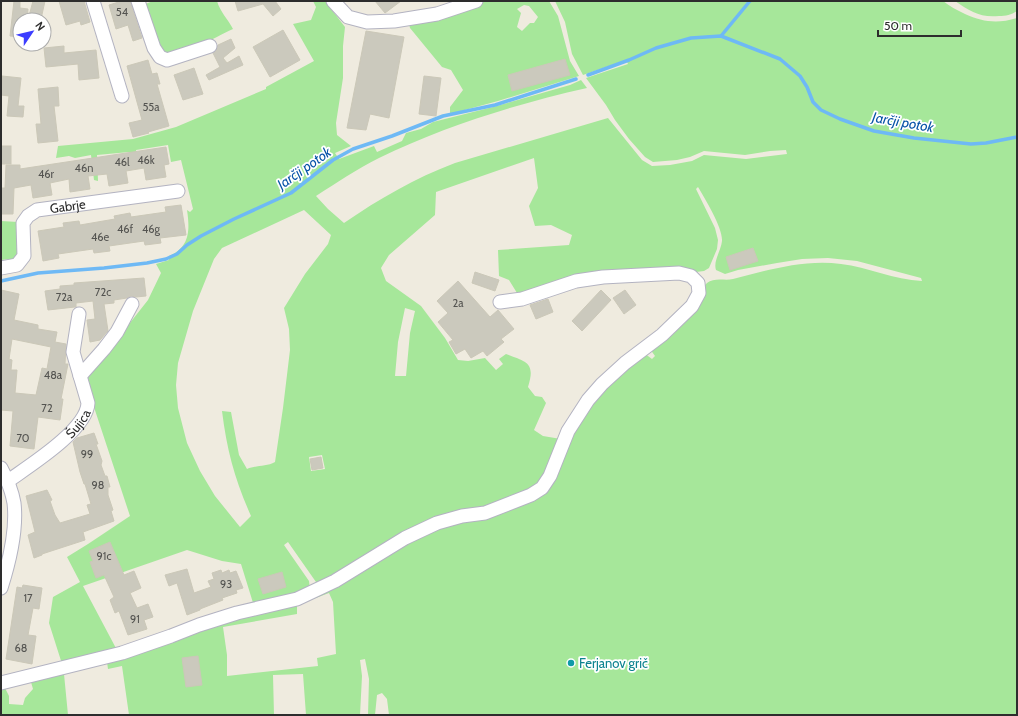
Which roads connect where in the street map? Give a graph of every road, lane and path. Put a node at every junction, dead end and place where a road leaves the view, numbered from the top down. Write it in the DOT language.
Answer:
graph roads {
  1 [pos="93,1"];
  2 [pos="138,1"];
  3 [pos="333,1"];
  4 [pos="476,1"];
  5 [pos="210,46"];
  6 [pos="122,96"];
  7 [pos="178,191"];
  8 [pos="1,268"];
  9 [pos="500,302"];
  10 [pos="132,304"];
  11 [pos="79,314"];
  12 [pos="80,376"];
  13 [pos="1,468"];
  14 [pos="8,481"];
  15 [pos="1,588"];
  16 [pos="1,683"];
  1 -- 6 [label="street"];
  2 -- 5 [label="street"];
  3 -- 4 [label="street"];
  7 -- 8 [label="street, Gabrje"];
  9 -- 16 [label="street"];
  10 -- 12 [label="street"];
  11 -- 12 [label="street, Šujica"];
  12 -- 14 [label="street, Šujica"];
  13 -- 14 [label="street"];
  14 -- 15 [label="street"];
}
